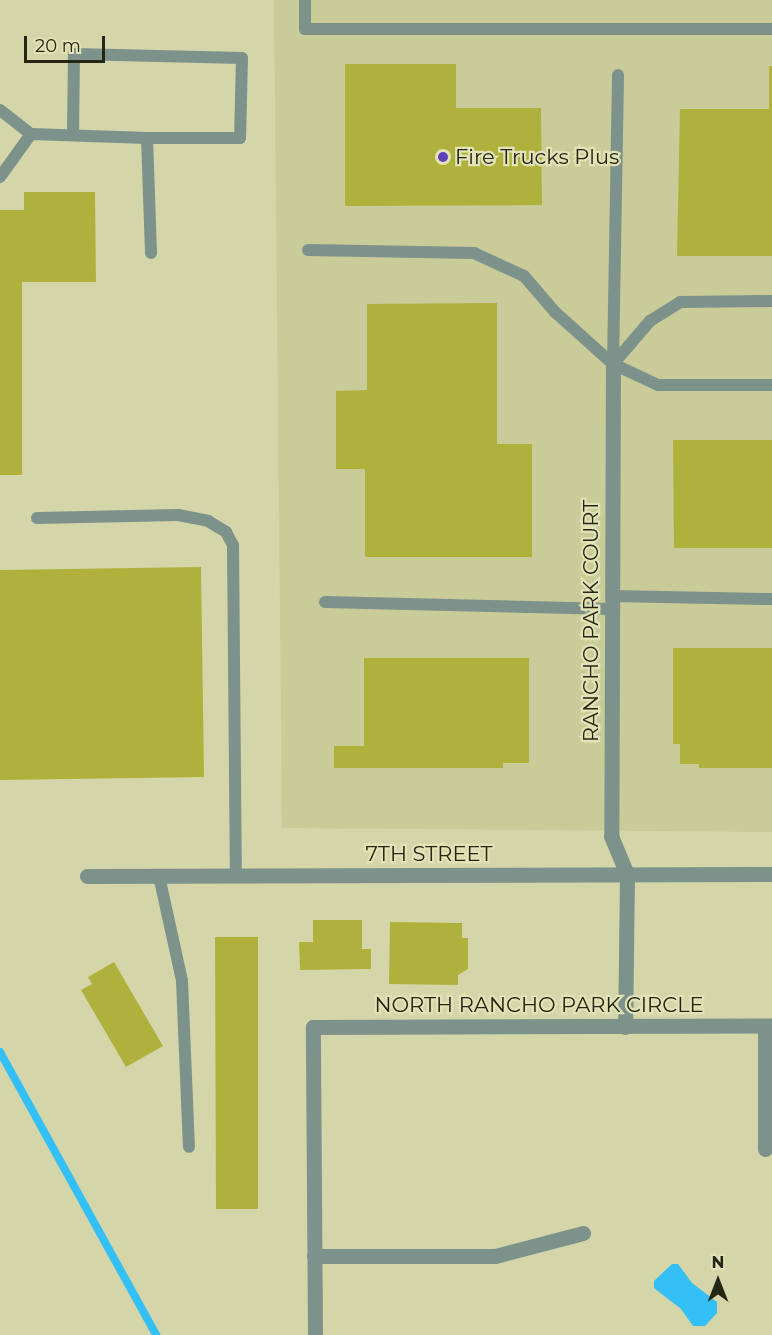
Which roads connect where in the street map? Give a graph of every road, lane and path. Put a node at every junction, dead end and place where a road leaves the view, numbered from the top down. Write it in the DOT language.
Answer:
graph roads {
  1 [pos="305,0"];
  2 [pos="772,28"];
  3 [pos="618,75"];
  4 [pos="0,110"];
  5 [pos="31,134"];
  6 [pos="73,135"];
  7 [pos="147,138"];
  8 [pos="0,177"];
  9 [pos="308,250"];
  10 [pos="151,253"];
  11 [pos="772,301"];
  12 [pos="613,364"];
  13 [pos="772,385"];
  14 [pos="37,518"];
  15 [pos="772,598"];
  16 [pos="325,602"];
  17 [pos="612,603"];
  18 [pos="627,874"];
  19 [pos="772,874"];
  20 [pos="87,876"];
  21 [pos="159,876"];
  22 [pos="236,876"];
  23 [pos="768,1026"];
  24 [pos="625,1027"];
  25 [pos="189,1147"];
  26 [pos="765,1149"];
  27 [pos="583,1233"];
  28 [pos="314,1256"];
  29 [pos="315,1335"];
  1 -- 2 [label="lane"];
  3 -- 12 [label="lane"];
  4 -- 5 [label="lane"];
  5 -- 6 [label="lane"];
  5 -- 8 [label="lane"];
  6 -- 7 [label="lane"];
  6 -- 7 [label="lane"];
  7 -- 10 [label="lane"];
  9 -- 12 [label="lane"];
  11 -- 12 [label="lane"];
  12 -- 13 [label="lane"];
  12 -- 17 [label="street, RANCHO PARK COURT"];
  14 -- 22 [label="lane"];
  15 -- 17 [label="lane"];
  16 -- 17 [label="lane"];
  17 -- 18 [label="street, RANCHO PARK COURT"];
  18 -- 19 [label="street, 7TH STREET"];
  18 -- 22 [label="street, 7TH STREET"];
  18 -- 24 [label="street"];
  20 -- 21 [label="street, 7TH STREET"];
  21 -- 22 [label="street, 7TH STREET"];
  21 -- 25 [label="lane"];
  23 -- 24 [label="street, NORTH RANCHO PARK CIRCLE"];
  23 -- 26 [label="street, NORTH RANCHO PARK CIRCLE"];
  24 -- 28 [label="street, NORTH RANCHO PARK CIRCLE"];
  27 -- 28 [label="street"];
  28 -- 29 [label="street"];
}
